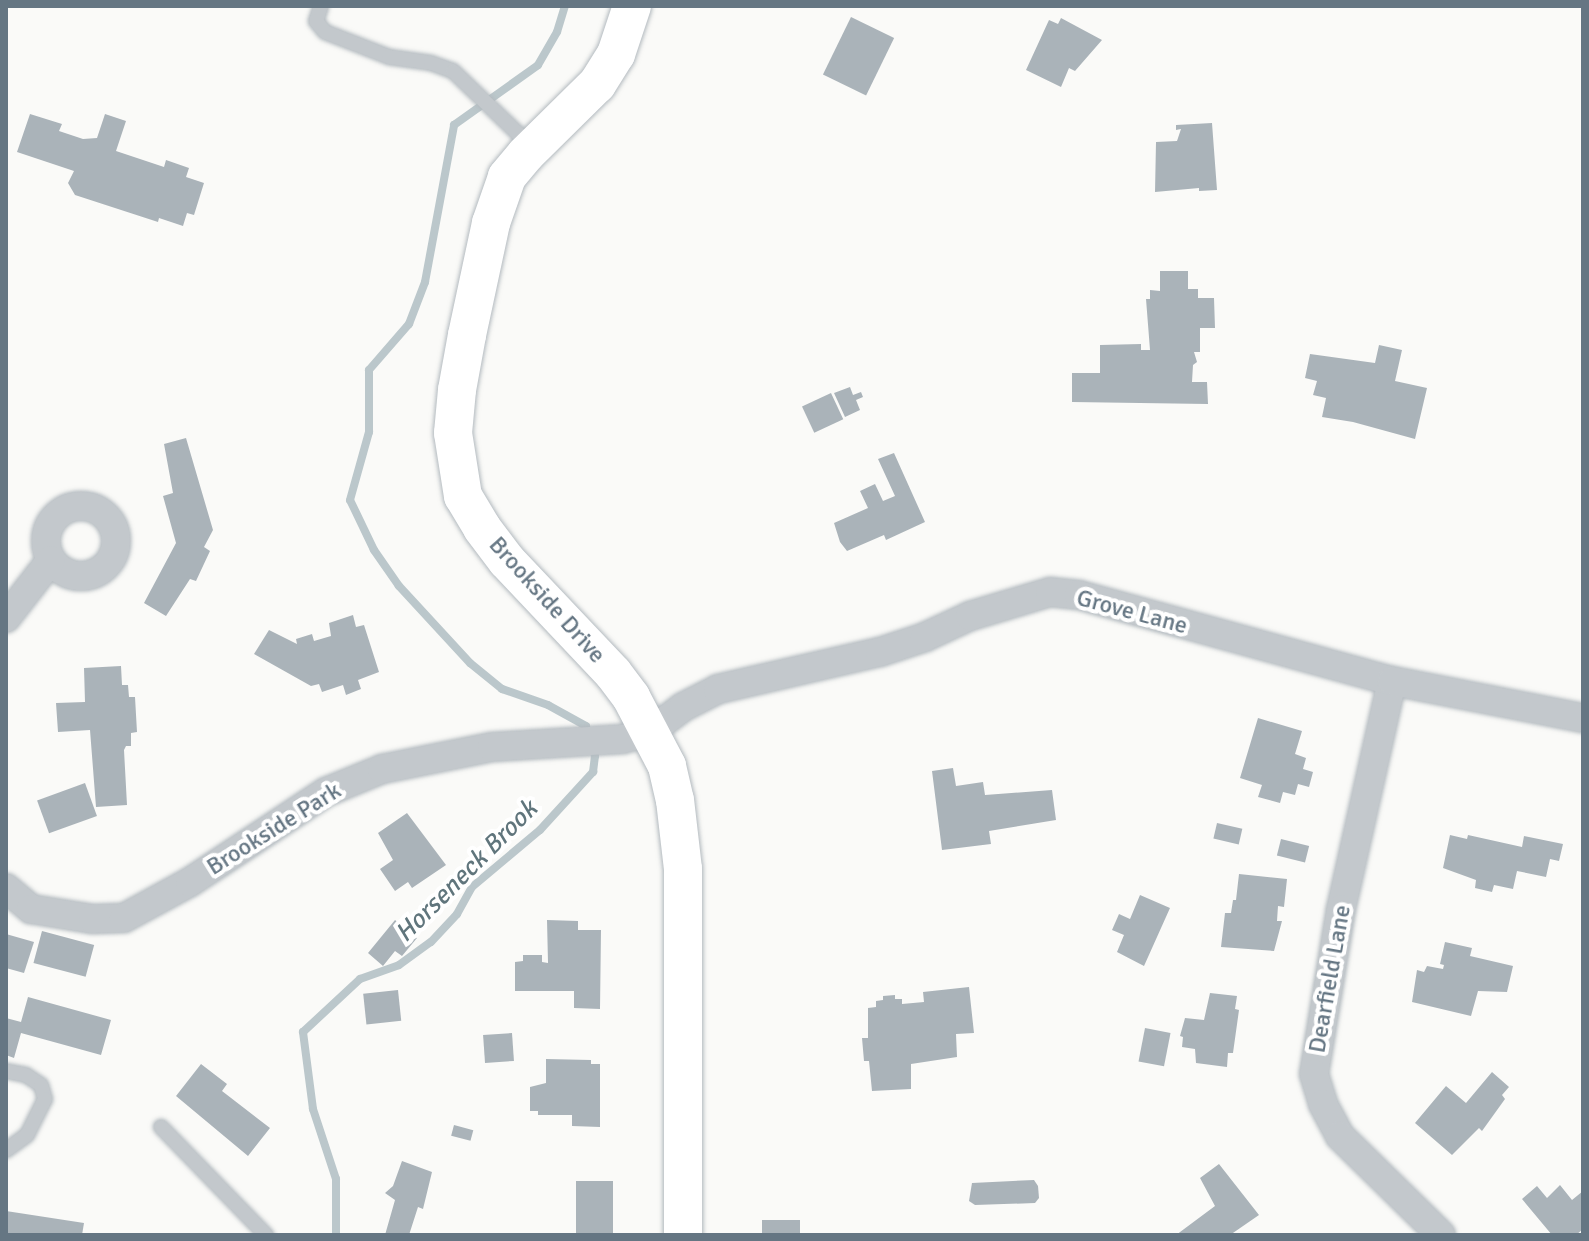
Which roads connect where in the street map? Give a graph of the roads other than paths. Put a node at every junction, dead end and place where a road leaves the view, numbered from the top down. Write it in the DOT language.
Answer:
graph roads {
  1 [pos="321,6"];
  2 [pos="632,6"];
  3 [pos="532,147"];
  4 [pos="51,560"];
  5 [pos="6,618"];
  6 [pos="1392,681"];
  7 [pos="1583,718"];
  8 [pos="637,736"];
  9 [pos="6,888"];
  10 [pos="6,1071"];
  11 [pos="161,1127"];
  12 [pos="6,1150"];
  13 [pos="266,1235"];
  14 [pos="683,1235"];
  15 [pos="1441,1235"];
  1 -- 3 [label="lane"];
  2 -- 3 [label="street, Brookside Drive"];
  3 -- 8 [label="street, Brookside Drive"];
  4 -- 5 [label="street"];
  6 -- 7 [label="street, Grove Lane"];
  6 -- 8 [label="street, Grove Lane"];
  6 -- 15 [label="street, Dearfield Lane"];
  8 -- 9 [label="street, Brookside Park"];
  8 -- 14 [label="street, Brookside Drive"];
  10 -- 12 [label="lane"];
  11 -- 13 [label="lane"];
}
